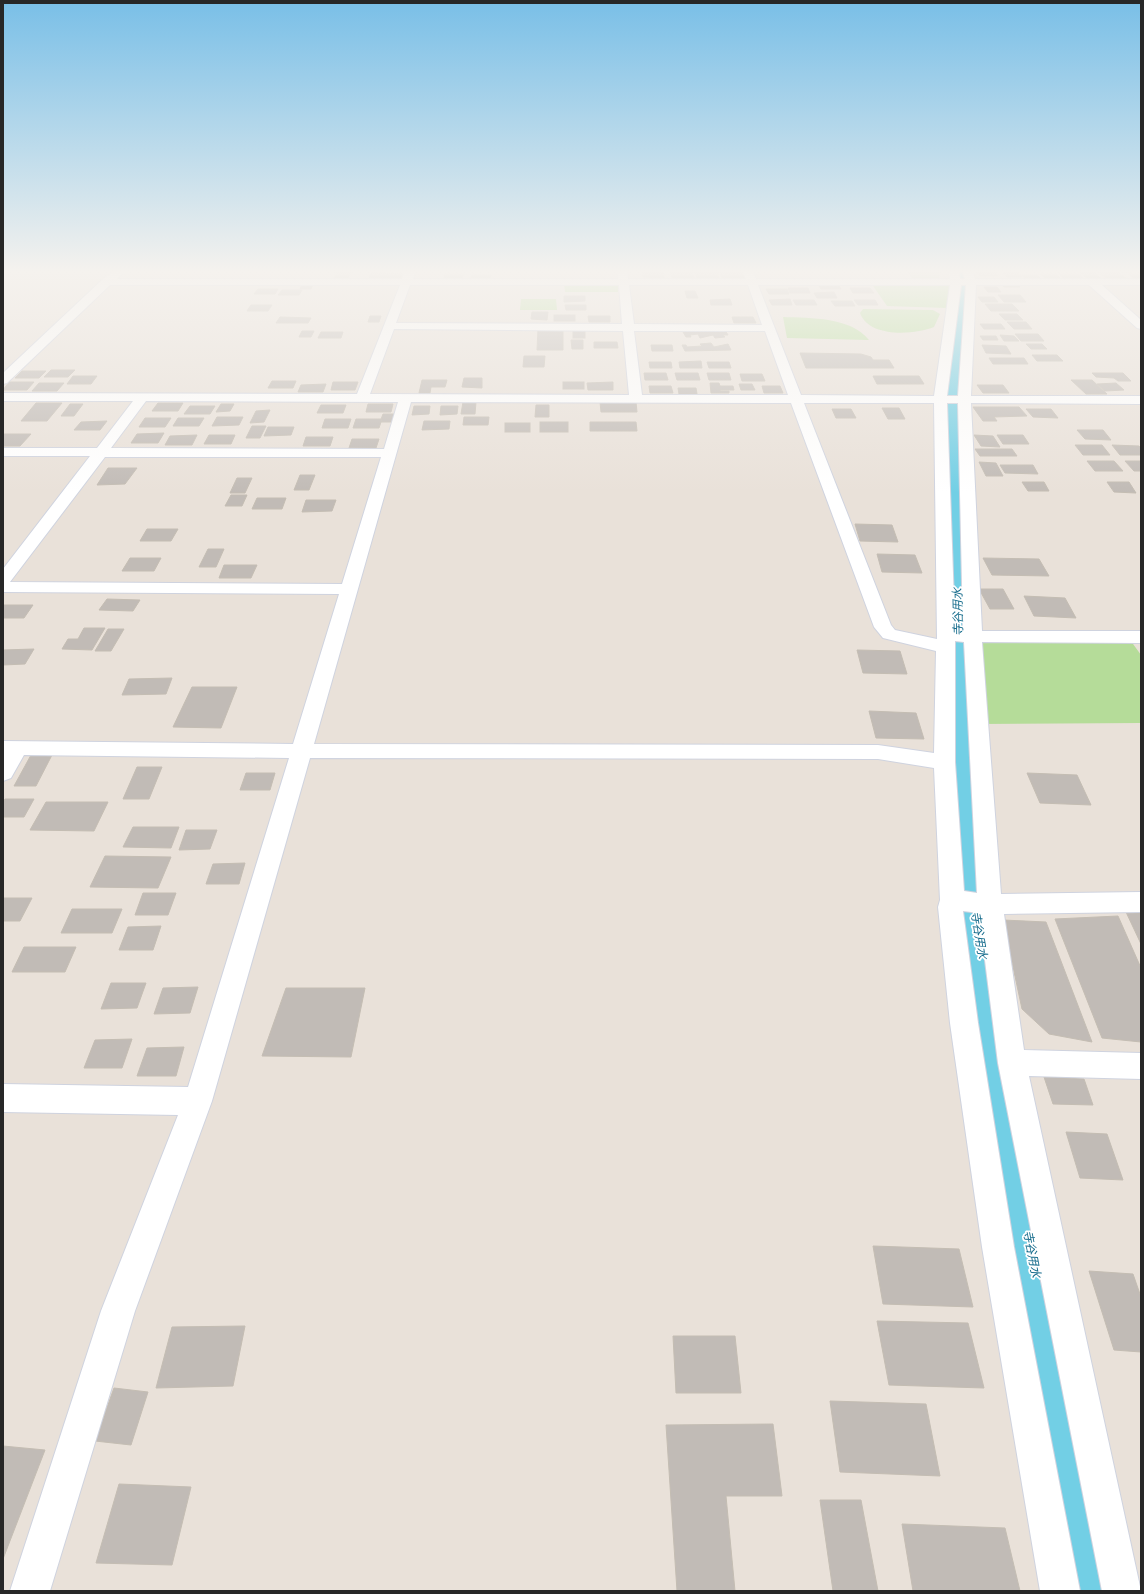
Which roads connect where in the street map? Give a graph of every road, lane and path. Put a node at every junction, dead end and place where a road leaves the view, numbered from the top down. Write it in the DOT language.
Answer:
graph roads {
  1 [pos="41,343"];
  2 [pos="384,343"];
  3 [pos="630,343"];
  4 [pos="775,343"];
  5 [pos="966,343"];
  6 [pos="3,380"];
  7 [pos="3,397"];
  8 [pos="142,398"];
  9 [pos="362,398"];
  10 [pos="406,398"];
  11 [pos="636,398"];
  12 [pos="797,399"];
  13 [pos="953,400"];
  14 [pos="1141,400"];
  15 [pos="3,452"];
  16 [pos="101,452"];
  17 [pos="390,453"];
  18 [pos="3,580"];
  19 [pos="3,586"];
  20 [pos="350,589"];
  21 [pos="1135,637"];
  22 [pos="957,638"];
  23 [pos="1141,655"];
  24 [pos="11,748"];
  25 [pos="302,751"];
  26 [pos="944,762"];
  27 [pos="3,773"];
  28 [pos="971,902"];
  29 [pos="1141,902"];
  30 [pos="1012,1063"];
  31 [pos="1141,1066"];
  32 [pos="3,1098"];
  33 [pos="198,1100"];
  34 [pos="30,1591"];
  35 [pos="1060,1591"];
  36 [pos="1122,1591"];
  1 -- 6 [label="street"];
  2 -- 9 [label="street"];
  3 -- 11 [label="street"];
  4 -- 12 [label="street"];
  5 -- 13 [label="street"];
  7 -- 8 [label="street"];
  8 -- 9 [label="street"];
  8 -- 16 [label="street"];
  9 -- 10 [label="street"];
  10 -- 11 [label="street"];
  10 -- 17 [label="street"];
  11 -- 12 [label="street"];
  12 -- 13 [label="street"];
  12 -- 22 [label="street"];
  13 -- 14 [label="street"];
  13 -- 22 [label="street"];
  15 -- 16 [label="street"];
  16 -- 17 [label="street"];
  16 -- 18 [label="street"];
  17 -- 20 [label="street"];
  19 -- 20 [label="street"];
  20 -- 25 [label="street"];
  21 -- 22 [label="street"];
  21 -- 23 [label="street"];
  22 -- 26 [label="street"];
  22 -- 28 [label="street"];
  24 -- 25 [label="street"];
  24 -- 27 [label="street"];
  25 -- 26 [label="street"];
  25 -- 33 [label="street"];
  26 -- 28 [label="street"];
  28 -- 29 [label="street"];
  28 -- 30 [label="street"];
  28 -- 35 [label="street"];
  30 -- 31 [label="street"];
  30 -- 36 [label="street"];
  32 -- 33 [label="street"];
  33 -- 34 [label="street"];
}
